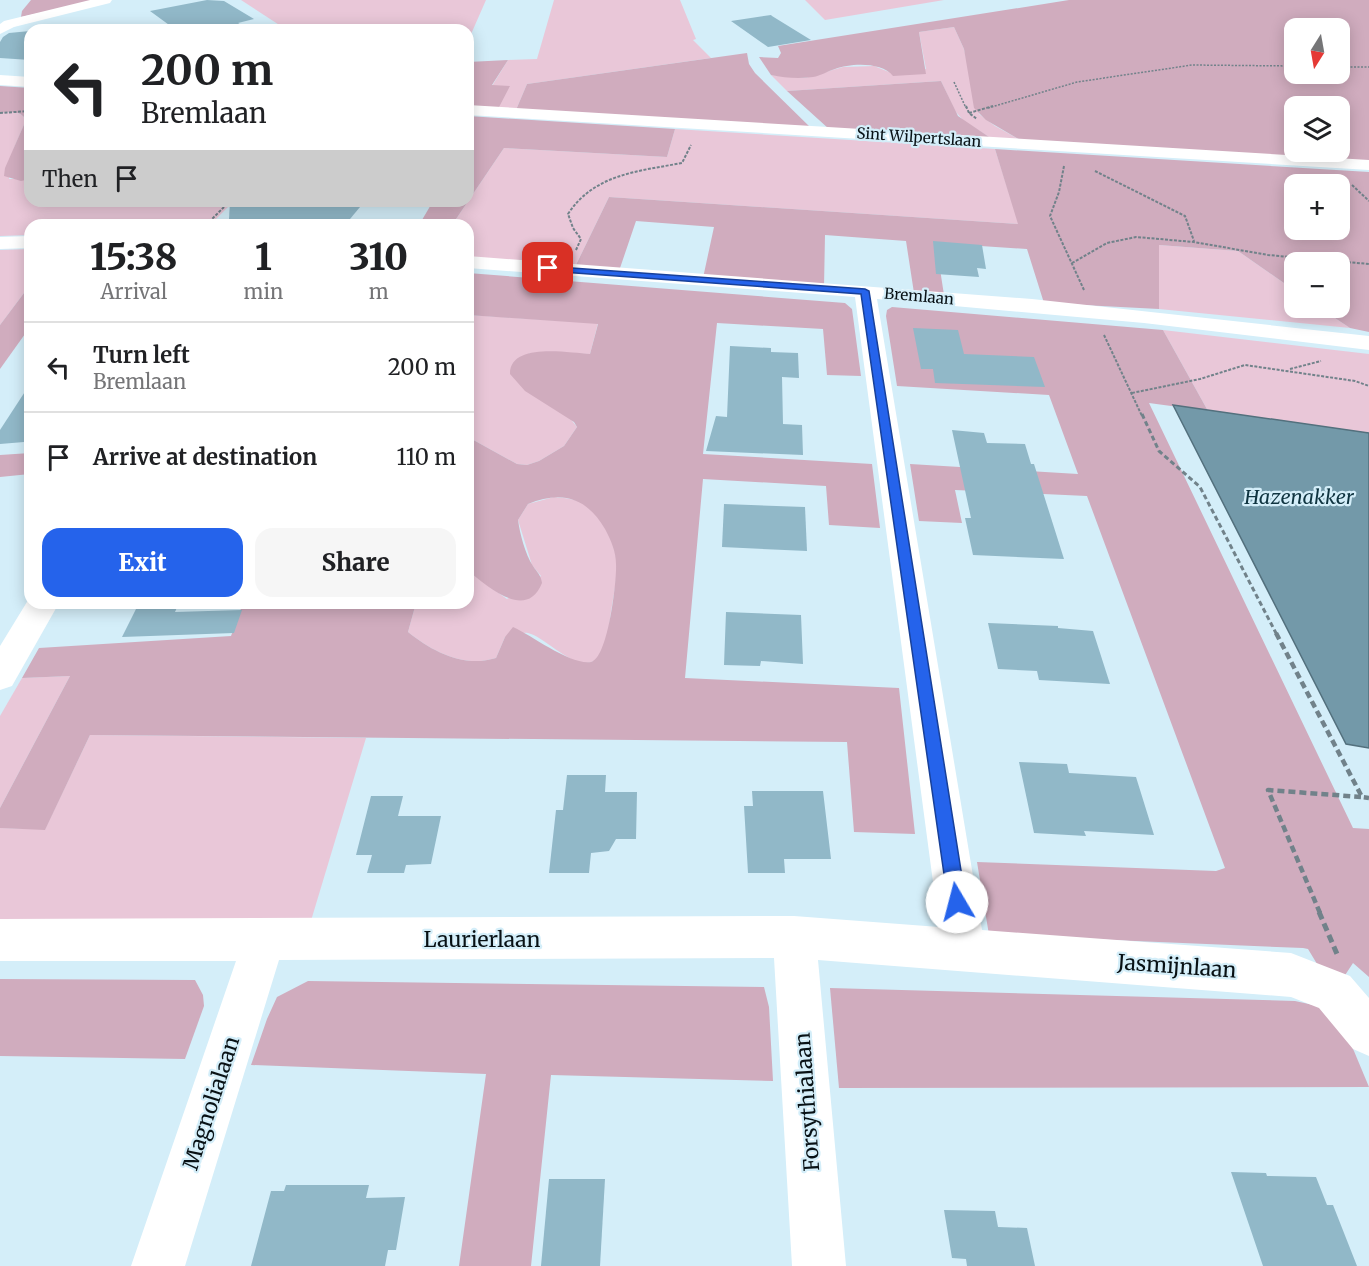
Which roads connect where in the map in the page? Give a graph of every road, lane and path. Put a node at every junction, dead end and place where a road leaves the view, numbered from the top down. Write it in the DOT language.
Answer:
graph roads {
  1 [pos="106,0"];
  2 [pos="15,6"];
  3 [pos="4,27"];
  4 [pos="1284,66"];
  5 [pos="1350,67"];
  6 [pos="1369,67"];
  7 [pos="0,80"];
  8 [pos="24,82"];
  9 [pos="954,82"];
  10 [pos="474,110"];
  11 [pos="24,111"];
  12 [pos="0,113"];
  13 [pos="969,113"];
  14 [pos="692,141"];
  15 [pos="1064,162"];
  16 [pos="1369,165"];
  17 [pos="1091,169"];
  18 [pos="224,207"];
  19 [pos="212,219"];
  20 [pos="24,242"];
  21 [pos="1194,242"];
  22 [pos="0,243"];
  23 [pos="474,262"];
  24 [pos="1072,263"];
  25 [pos="1369,264"];
  26 [pos="567,270"];
  27 [pos="865,291"];
  28 [pos="1093,311"];
  29 [pos="1369,343"];
  30 [pos="1369,386"];
  31 [pos="1132,393"];
  32 [pos="39,609"];
  33 [pos="0,676"];
  34 [pos="1362,797"];
  35 [pos="1369,798"];
  36 [pos="794,937"];
  37 [pos="0,940"];
  38 [pos="264,940"];
  39 [pos="964,950"];
  40 [pos="1334,992"];
  41 [pos="1369,1033"];
  42 [pos="158,1266"];
  43 [pos="819,1266"];
  1 -- 3 [label="street"];
  2 -- 3 [label="street"];
  4 -- 13 [label="path"];
  5 -- 6 [label="path"];
  7 -- 8 [label="street"];
  9 -- 13 [label="path"];
  10 -- 16 [label="street, Sint Wilpertslaan"];
  11 -- 12 [label="path"];
  14 -- 26 [label="path"];
  15 -- 24 [label="path"];
  17 -- 21 [label="path"];
  18 -- 19 [label="path"];
  20 -- 22 [label="street"];
  21 -- 24 [label="path"];
  21 -- 25 [label="path"];
  23 -- 26 [label="street, Bremlaan"];
  24 -- 28 [label="path"];
  26 -- 27 [label="street, Bremlaan"];
  27 -- 28 [label="street, Bremlaan"];
  27 -- 39 [label="street"];
  28 -- 29 [label="street, Bremlaan"];
  28 -- 31 [label="path"];
  30 -- 31 [label="path"];
  31 -- 34 [label="path"];
  32 -- 33 [label="street"];
  34 -- 35 [label="path"];
  34 -- 40 [label="path"];
  36 -- 38 [label="street, Laurierlaan"];
  36 -- 39 [label="street, Laurierlaan"];
  36 -- 43 [label="street, Forsythialaan"];
  37 -- 38 [label="street, Laurierlaan"];
  38 -- 42 [label="street, Magnolialaan"];
  39 -- 40 [label="street, Jasmijnlaan"];
  40 -- 41 [label="street, Jasmijnlaan"];
}
